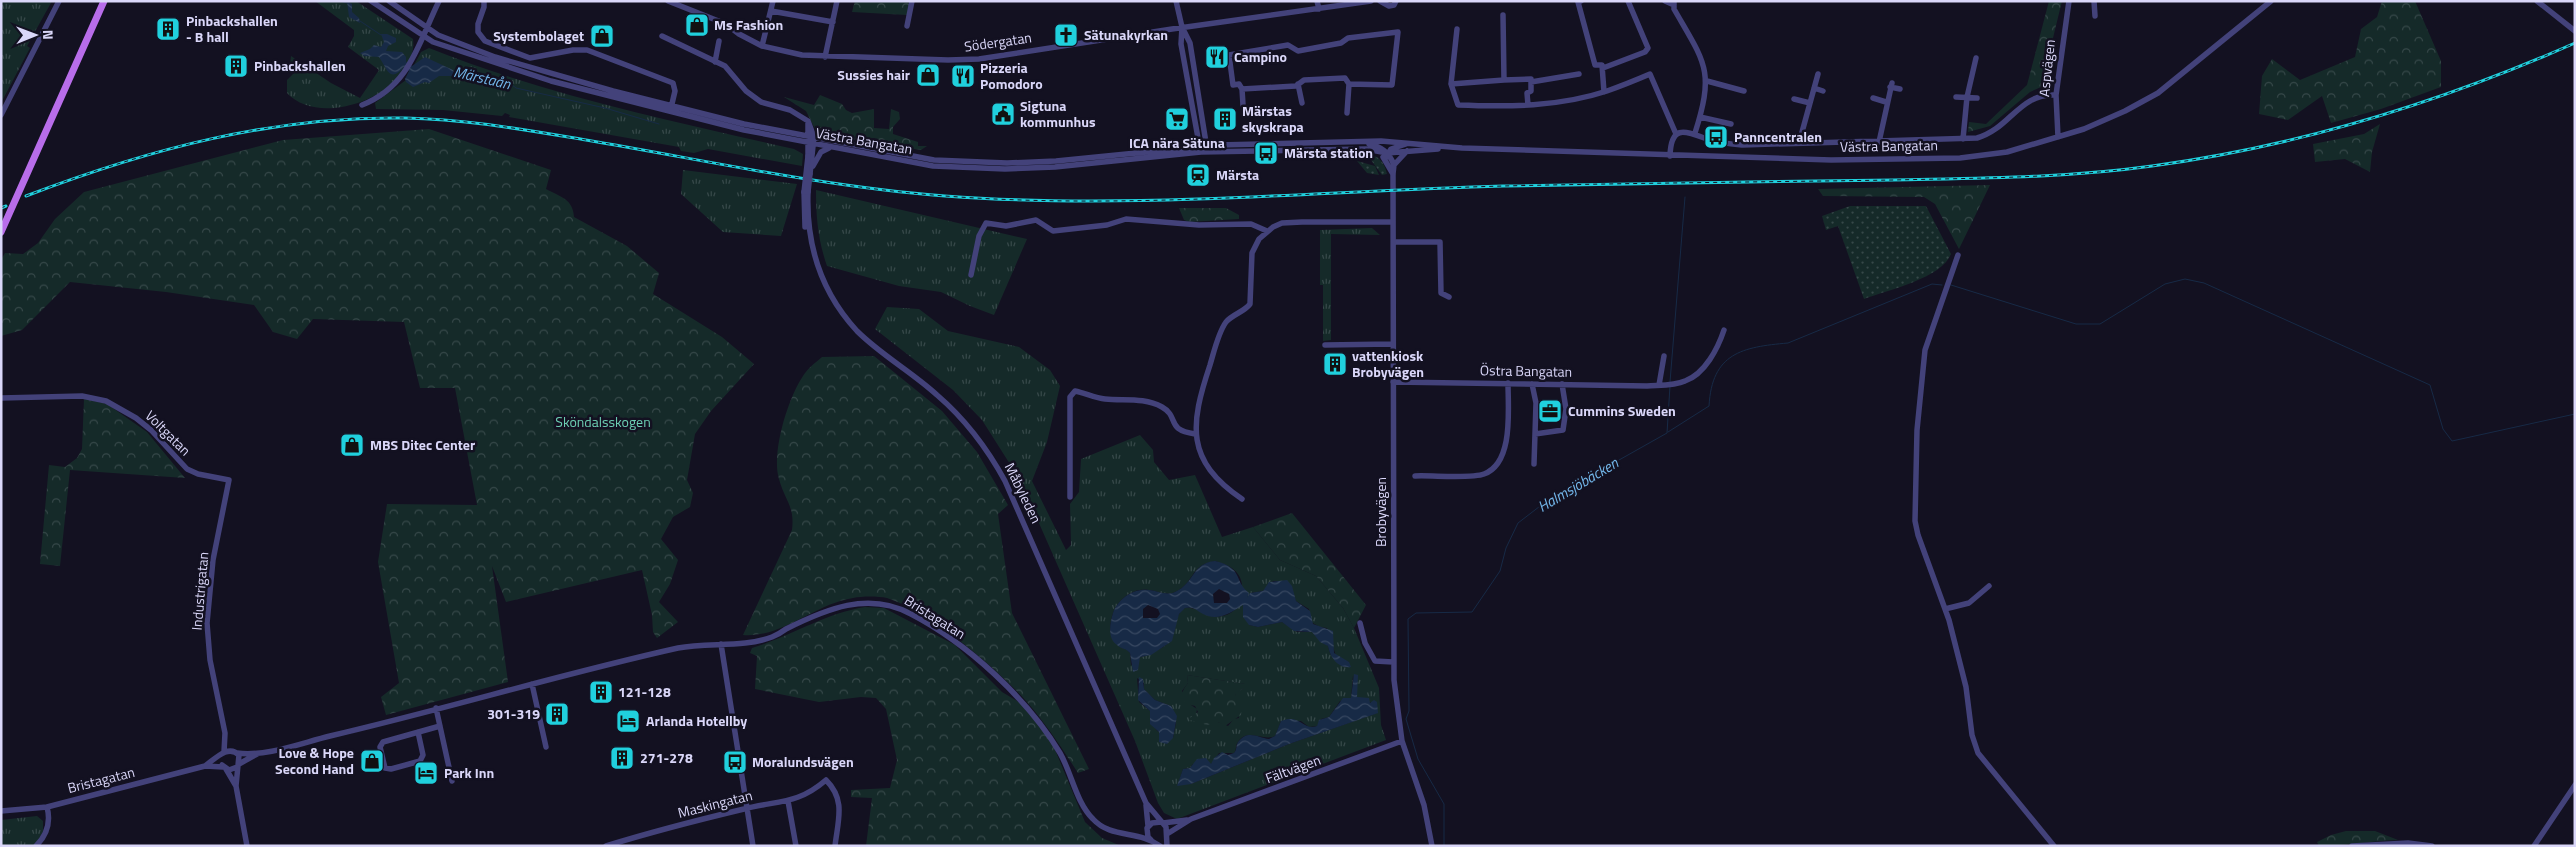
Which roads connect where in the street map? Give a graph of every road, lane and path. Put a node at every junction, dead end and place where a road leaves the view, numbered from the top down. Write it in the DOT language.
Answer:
graph roads {
  1 [pos="58,1"];
  2 [pos="104,1"];
  3 [pos="371,1"];
  4 [pos="388,1"];
  5 [pos="439,1"];
  6 [pos="484,1"];
  7 [pos="668,1"];
  8 [pos="773,1"];
  9 [pos="837,1"];
  10 [pos="912,1"];
  11 [pos="1176,1"];
  12 [pos="1317,1"];
  13 [pos="1371,1"];
  14 [pos="1380,1"];
  15 [pos="1396,1"];
  16 [pos="1581,1"];
  17 [pos="1628,1"];
  18 [pos="1665,1"];
  19 [pos="2069,1"];
  20 [pos="2094,1"];
  21 [pos="2271,1"];
  22 [pos="2537,1"];
  23 [pos="1362,2"];
  24 [pos="1674,3"];
  25 [pos="1319,9"];
  26 [pos="771,11"];
  27 [pos="1503,15"];
  28 [pos="2095,16"];
  29 [pos="833,22"];
  30 [pos="907,26"];
  31 [pos="426,27"];
  32 [pos="1182,27"];
  33 [pos="1457,29"];
  34 [pos="2575,30"];
  35 [pos="422,36"];
  36 [pos="662,36"];
  37 [pos="719,41"];
  38 [pos="762,46"];
  39 [pos="825,56"];
  40 [pos="1976,58"];
  41 [pos="715,62"];
  42 [pos="1603,68"];
  43 [pos="1579,74"];
  44 [pos="1818,74"];
  45 [pos="1504,80"];
  46 [pos="1707,81"];
  47 [pos="1531,82"];
  48 [pos="1298,84"];
  49 [pos="1349,84"];
  50 [pos="1451,84"];
  51 [pos="1242,88"];
  52 [pos="1814,88"];
  53 [pos="1900,89"];
  54 [pos="1822,90"];
  55 [pos="1744,91"];
  56 [pos="1604,92"];
  57 [pos="2056,96"];
  58 [pos="1956,97"];
  59 [pos="1967,97"];
  60 [pos="1872,98"];
  61 [pos="1977,98"];
  62 [pos="1794,99"];
  63 [pos="1886,102"];
  64 [pos="1302,103"];
  65 [pos="1810,103"];
  66 [pos="362,105"];
  67 [pos="1243,105"];
  68 [pos="1528,105"];
  69 [pos="671,109"];
  70 [pos="1347,113"];
  71 [pos="1,115"];
  72 [pos="1700,117"];
  73 [pos="1731,124"];
  74 [pos="1695,133"];
  75 [pos="1676,134"];
  76 [pos="811,136"];
  77 [pos="2058,137"];
  78 [pos="1963,139"];
  79 [pos="1879,142"];
  80 [pos="1362,143"];
  81 [pos="1408,143"];
  82 [pos="1799,143"];
  83 [pos="811,145"];
  84 [pos="829,148"];
  85 [pos="1462,148"];
  86 [pos="1204,149"];
  87 [pos="1407,150"];
  88 [pos="1378,151"];
  89 [pos="1387,152"];
  90 [pos="1670,156"];
  91 [pos="812,157"];
  92 [pos="1385,159"];
  93 [pos="1394,165"];
  94 [pos="1393,174"];
  95 [pos="806,192"];
  96 [pos="1393,222"];
  97 [pos="1267,231"];
  98 [pos="1,232"];
  99 [pos="1394,242"];
  100 [pos="1958,255"];
  101 [pos="970,275"];
  102 [pos="1449,297"];
  103 [pos="1724,330"];
  104 [pos="1392,344"];
  105 [pos="1325,346"];
  106 [pos="1664,356"];
  107 [pos="1393,382"];
  108 [pos="1508,383"];
  109 [pos="1532,384"];
  110 [pos="1562,384"];
  111 [pos="1659,385"];
  112 [pos="1,398"];
  113 [pos="1195,434"];
  114 [pos="1535,434"];
  115 [pos="1534,464"];
  116 [pos="1415,476"];
  117 [pos="229,480"];
  118 [pos="1070,497"];
  119 [pos="1242,499"];
  120 [pos="1989,586"];
  121 [pos="1945,609"];
  122 [pos="1360,623"];
  123 [pos="721,644"];
  124 [pos="1394,662"];
  125 [pos="532,684"];
  126 [pos="436,708"];
  127 [pos="440,726"];
  128 [pos="418,732"];
  129 [pos="225,734"];
  130 [pos="1402,741"];
  131 [pos="546,747"];
  132 [pos="235,752"];
  133 [pos="262,752"];
  134 [pos="223,753"];
  135 [pos="205,766"];
  136 [pos="238,766"];
  137 [pos="225,768"];
  138 [pos="452,781"];
  139 [pos="2575,784"];
  140 [pos="236,786"];
  141 [pos="788,801"];
  142 [pos="1146,803"];
  143 [pos="47,807"];
  144 [pos="747,808"];
  145 [pos="1,811"];
  146 [pos="1192,819"];
  147 [pos="1162,823"];
  148 [pos="1148,827"];
  149 [pos="1126,835"];
  150 [pos="1166,836"];
  151 [pos="1155,843"];
  152 [pos="36,846"];
  153 [pos="248,846"];
  154 [pos="606,846"];
  155 [pos="752,846"];
  156 [pos="796,846"];
  157 [pos="835,846"];
  158 [pos="1167,846"];
  159 [pos="1432,846"];
  160 [pos="2054,846"];
  161 [pos="2352,846"];
  162 [pos="2432,846"];
  163 [pos="2534,846"];
  1 -- 71 [label="street"];
  2 -- 98 [label="main road"];
  3 -- 35 [label="street, Västra Bangatan"];
  4 -- 31 [label="street, Västra Bangatan"];
  5 -- 31 [label="street"];
  6 -- 69 [label="street"];
  7 -- 38 [label="street, Södergatan"];
  8 -- 26 [label="street"];
  9 -- 29 [label="street"];
  10 -- 30 [label="street"];
  11 -- 32 [label="street"];
  12 -- 25 [label="street"];
  13 -- 23 [label="street, Södergatan"];
  14 -- 15 [label="street"];
  16 -- 42 [label="street"];
  17 -- 42 [label="street"];
  18 -- 24 [label="street"];
  19 -- 57 [label="street, Aspvägen"];
  20 -- 28 [label="street"];
  21 -- 77 [label="street, Västra Bangatan"];
  22 -- 34 [label="street"];
  23 -- 25 [label="street, Södergatan"];
  24 -- 46 [label="street"];
  25 -- 32 [label="street, Södergatan"];
  26 -- 29 [label="street"];
  26 -- 38 [label="street"];
  27 -- 45 [label="street"];
  29 -- 39 [label="street"];
  31 -- 35 [label="street"];
  31 -- 69 [label="street, Västra Bangatan"];
  32 -- 39 [label="street, Södergatan"];
  32 -- 86 [label="street"];
  33 -- 50 [label="street"];
  35 -- 66 [label="street"];
  35 -- 69 [label="street, Västra Bangatan"];
  36 -- 41 [label="street"];
  37 -- 41 [label="street"];
  38 -- 39 [label="street, Södergatan"];
  40 -- 59 [label="street"];
  41 -- 76 [label="street, Måbyleden"];
  42 -- 56 [label="street"];
  43 -- 47 [label="street"];
  44 -- 52 [label="street"];
  45 -- 47 [label="street"];
  45 -- 50 [label="street"];
  46 -- 55 [label="street"];
  46 -- 72 [label="street"];
  47 -- 68 [label="street"];
  48 -- 49 [label="street"];
  48 -- 51 [label="street"];
  48 -- 64 [label="street"];
  49 -- 51 [label="street"];
  49 -- 70 [label="street"];
  50 -- 68 [label="street"];
  51 -- 67 [label="street"];
  52 -- 54 [label="street"];
  52 -- 65 [label="street"];
  53 -- 63 [label="street"];
  56 -- 68 [label="street"];
  56 -- 75 [label="street"];
  57 -- 77 [label="street, Aspvägen"];
  57 -- 78 [label="street"];
  58 -- 59 [label="street"];
  59 -- 61 [label="street"];
  59 -- 78 [label="street"];
  60 -- 63 [label="street"];
  62 -- 65 [label="street"];
  63 -- 79 [label="street"];
  65 -- 82 [label="street"];
  69 -- 76 [label="street, Västra Bangatan"];
  69 -- 83 [label="street, Västra Bangatan"];
  72 -- 73 [label="street"];
  72 -- 74 [label="street"];
  74 -- 75 [label="street"];
  74 -- 82 [label="street"];
  75 -- 90 [label="street"];
  76 -- 83 [label="street, Måbyleden"];
  76 -- 86 [label="street, Västra Bangatan"];
  77 -- 90 [label="street, Västra Bangatan"];
  78 -- 79 [label="street"];
  79 -- 82 [label="street"];
  80 -- 81 [label="street, Västra Bangatan"];
  80 -- 86 [label="street, Västra Bangatan"];
  80 -- 89 [label="street, Västra Bangatan"];
  81 -- 85 [label="street, Västra Bangatan"];
  81 -- 89 [label="street, Västra Bangatan"];
  83 -- 84 [label="street, Västra Bangatan"];
  83 -- 91 [label="street, Måbyleden"];
  84 -- 86 [label="street, Västra Bangatan"];
  84 -- 91 [label="street"];
  85 -- 87 [label="street, Västra Bangatan"];
  85 -- 90 [label="street, Västra Bangatan"];
  86 -- 88 [label="street, Västra Bangatan"];
  87 -- 89 [label="street, Västra Bangatan"];
  87 -- 93 [label="street"];
  88 -- 89 [label="street"];
  88 -- 92 [label="street, Brobyvägen"];
  89 -- 92 [label="street"];
  89 -- 93 [label="street"];
  91 -- 95 [label="street, Måbyleden, bridge"];
  91 -- 95 [label="street, Måbyleden, bridge"];
  92 -- 94 [label="street, Brobyvägen"];
  93 -- 94 [label="street, Brobyvägen"];
  94 -- 96 [label="street, Brobyvägen"];
  95 -- 142 [label="street, Måbyleden"];
  96 -- 97 [label="street"];
  96 -- 99 [label="street, Brobyvägen"];
  97 -- 101 [label="street"];
  97 -- 113 [label="street"];
  99 -- 102 [label="street"];
  99 -- 104 [label="street, Brobyvägen"];
  100 -- 121 [label="street"];
  103 -- 111 [label="street, Östra Bangatan"];
  104 -- 105 [label="street"];
  104 -- 107 [label="street, Brobyvägen"];
  106 -- 111 [label="street"];
  107 -- 108 [label="street, Östra Bangatan"];
  107 -- 124 [label="street, Brobyvägen"];
  108 -- 109 [label="street, Östra Bangatan"];
  108 -- 116 [label="street"];
  109 -- 110 [label="street, Östra Bangatan"];
  109 -- 114 [label="street"];
  110 -- 111 [label="street, Östra Bangatan"];
  110 -- 114 [label="street"];
  112 -- 117 [label="street, Voltgatan"];
  113 -- 118 [label="street"];
  113 -- 119 [label="street"];
  114 -- 115 [label="street"];
  117 -- 129 [label="street, Industrigatan"];
  120 -- 121 [label="street"];
  121 -- 160 [label="street"];
  122 -- 124 [label="street"];
  123 -- 125 [label="street, Bristagatan"];
  123 -- 144 [label="street"];
  123 -- 149 [label="street, Bristagatan"];
  124 -- 130 [label="street, Brobyvägen"];
  125 -- 126 [label="street, Bristagatan"];
  125 -- 131 [label="street"];
  126 -- 127 [label="street"];
  126 -- 133 [label="street, Bristagatan"];
  127 -- 128 [label="street"];
  127 -- 138 [label="street"];
  128 -- 128 [label="street"];
  129 -- 132 [label="street, Industrigatan"];
  129 -- 134 [label="street, Industrigatan"];
  130 -- 146 [label="street, Fältvägen"];
  130 -- 159 [label="street, Brobyvägen"];
  132 -- 133 [label="street, Bristagatan"];
  132 -- 134 [label="street, Bristagatan"];
  132 -- 136 [label="street"];
  133 -- 136 [label="street, Bristagatan"];
  134 -- 135 [label="street, Bristagatan"];
  134 -- 137 [label="street"];
  135 -- 137 [label="street, Bristagatan"];
  135 -- 143 [label="street, Bristagatan"];
  136 -- 137 [label="street, Bristagatan"];
  136 -- 140 [label="street"];
  137 -- 140 [label="street"];
  139 -- 163 [label="street"];
  140 -- 153 [label="street"];
  141 -- 144 [label="street, Maskingatan"];
  141 -- 156 [label="street"];
  141 -- 157 [label="street, Maskingatan"];
  142 -- 147 [label="street, Måbyleden"];
  142 -- 148 [label="street, Måbyleden"];
  143 -- 145 [label="street, Bristagatan"];
  143 -- 152 [label="street"];
  144 -- 154 [label="street, Maskingatan"];
  144 -- 155 [label="street"];
  146 -- 147 [label="street, Fältvägen"];
  146 -- 150 [label="street, Fältvägen"];
  147 -- 148 [label="street"];
  147 -- 150 [label="street, Måbyleden"];
  148 -- 149 [label="street"];
  148 -- 151 [label="street, Måbyleden"];
  149 -- 151 [label="street, Bristagatan"];
  150 -- 151 [label="street"];
  150 -- 158 [label="street, Måbyleden"];
  161 -- 162 [label="street"];
}
